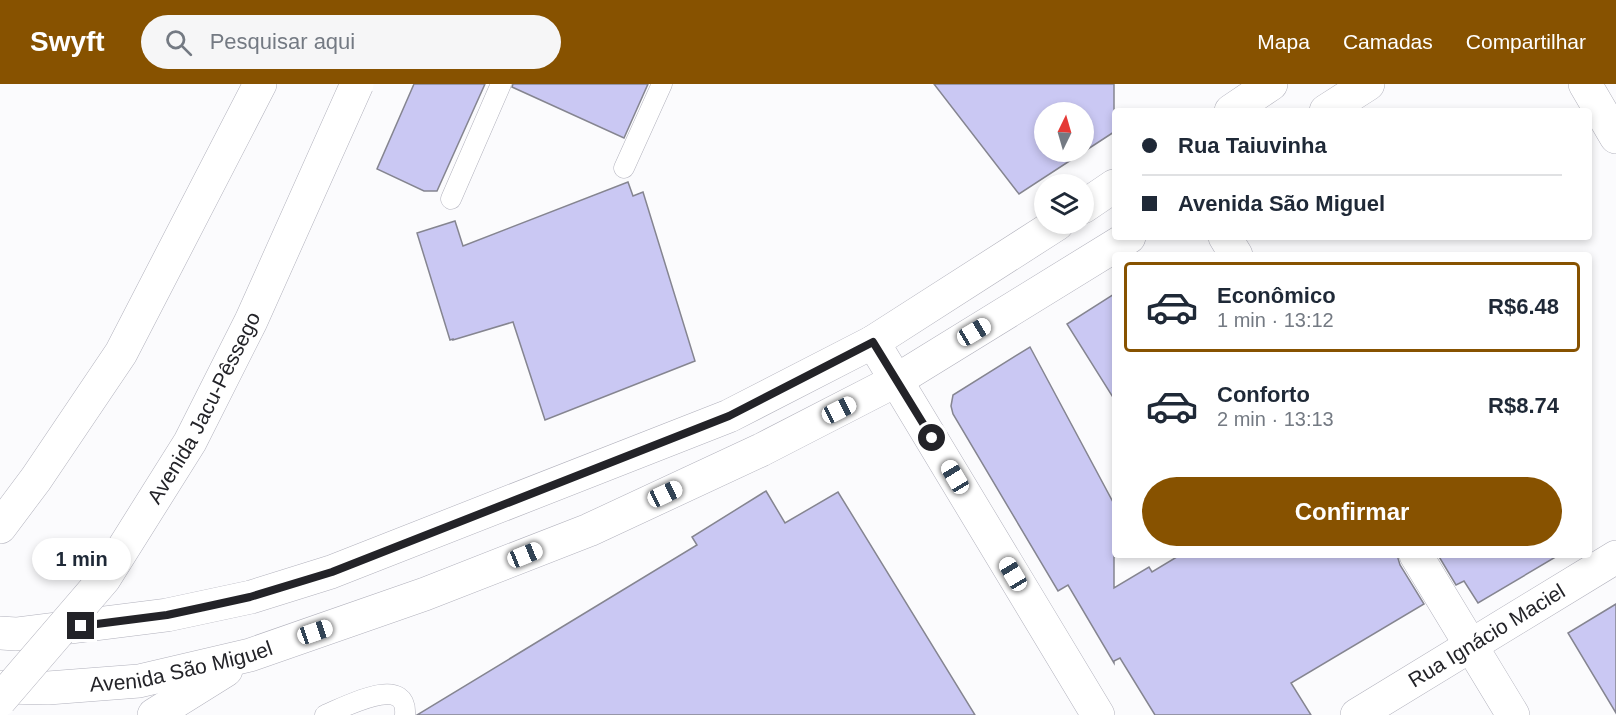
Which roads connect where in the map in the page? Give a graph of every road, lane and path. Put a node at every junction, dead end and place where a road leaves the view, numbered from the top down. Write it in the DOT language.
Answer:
graph roads {
  1 [pos="260,84"];
  2 [pos="357,84"];
  3 [pos="501,84"];
  4 [pos="662,84"];
  5 [pos="1368,84"];
  6 [pos="1585,84"];
  7 [pos="1331,108"];
  8 [pos="1616,137"];
  9 [pos="624,168"];
  10 [pos="1112,187"];
  11 [pos="451,199"];
  12 [pos="1094,200"];
  13 [pos="1041,234"];
  14 [pos="1124,240"];
  15 [pos="873,342"];
  16 [pos="897,380"];
  17 [pos="0,527"];
  18 [pos="1616,557"];
  19 [pos="1418,558"];
  20 [pos="0,633"];
  21 [pos="1470,645"];
  22 [pos="250,655"];
  23 [pos="0,687"];
  24 [pos="0,700"];
  25 [pos="154,715"];
  26 [pos="325,715"];
  27 [pos="405,715"];
  28 [pos="1098,715"];
  29 [pos="1357,715"];
  30 [pos="1513,715"];
  1 -- 17 [label="main road"];
  2 -- 24 [label="main road, Avenida Jacu-Pêssego, bridge"];
  3 -- 11 [label="lane"];
  4 -- 9 [label="lane"];
  5 -- 7 [label="main road"];
  6 -- 8 [label="main road"];
  10 -- 12 [label="main road"];
  13 -- 15 [label="main road"];
  14 -- 16 [label="main road, Avenida São Miguel"];
  15 -- 16 [label="main road"];
  15 -- 20 [label="main road"];
  16 -- 22 [label="main road, Avenida São Miguel"];
  16 -- 28 [label="main road"];
  18 -- 21 [label="main road, Rua Ignácio Maciel"];
  19 -- 21 [label="main road"];
  21 -- 29 [label="main road, Rua Ignácio Maciel"];
  21 -- 30 [label="main road"];
  22 -- 23 [label="main road, Avenida São Miguel"];
  22 -- 25 [label="main road"];
  26 -- 27 [label="lane"];
}
